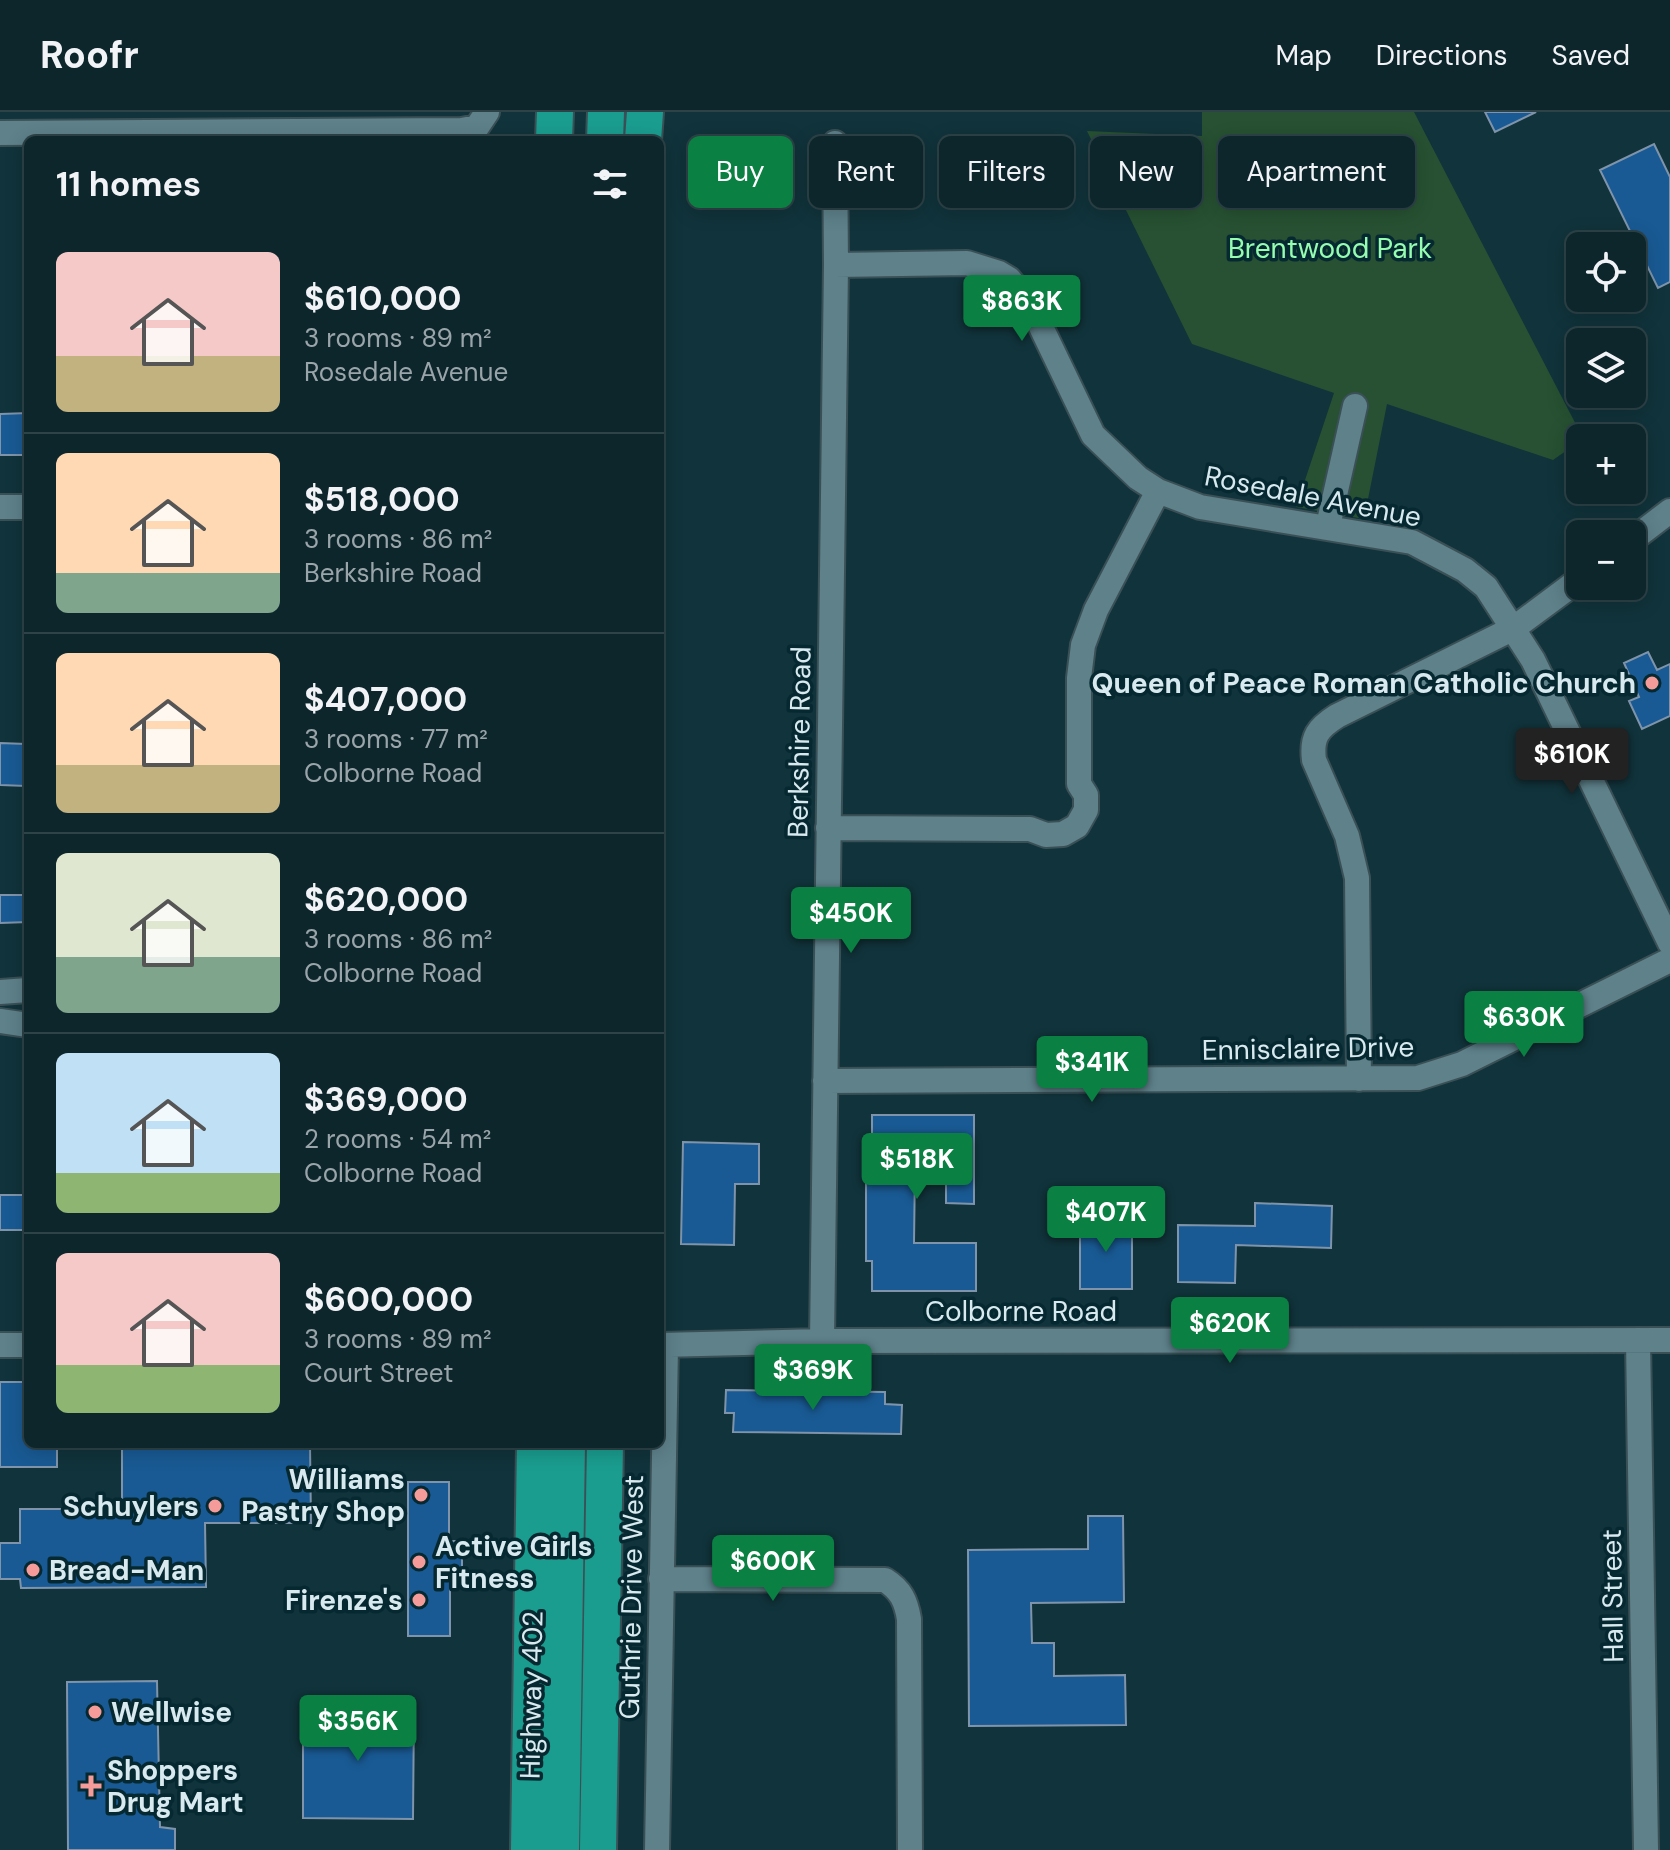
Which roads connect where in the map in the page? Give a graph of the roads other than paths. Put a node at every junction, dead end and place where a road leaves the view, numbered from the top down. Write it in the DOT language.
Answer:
graph roads {
  1 [pos="538,112"];
  2 [pos="555,112"];
  3 [pos="588,112"];
  4 [pos="606,112"];
  5 [pos="624,112"];
  6 [pos="645,112"];
  7 [pos="485,117"];
  8 [pos="0,133"];
  9 [pos="538,136"];
  10 [pos="554,136"];
  11 [pos="587,136"];
  12 [pos="605,136"];
  13 [pos="624,136"];
  14 [pos="643,136"];
  15 [pos="836,208"];
  16 [pos="836,265"];
  17 [pos="1355,406"];
  18 [pos="1158,491"];
  19 [pos="0,507"];
  20 [pos="24,507"];
  21 [pos="1670,511"];
  22 [pos="1328,526"];
  23 [pos="1646,529"];
  24 [pos="1566,589"];
  25 [pos="1514,628"];
  26 [pos="828,828"];
  27 [pos="1670,943"];
  28 [pos="1670,960"];
  29 [pos="24,990"];
  30 [pos="0,992"];
  31 [pos="0,1021"];
  32 [pos="24,1024"];
  33 [pos="1359,1079"];
  34 [pos="825,1081"];
  35 [pos="1638,1340"];
  36 [pos="1670,1340"];
  37 [pos="822,1341"];
  38 [pos="0,1345"];
  39 [pos="24,1345"];
  40 [pos="664,1345"];
  41 [pos="535,1448"];
  42 [pos="567,1448"];
  43 [pos="586,1448"];
  44 [pos="605,1448"];
  45 [pos="662,1448"];
  46 [pos="661,1579"];
  47 [pos="529,1850"];
  48 [pos="561,1850"];
  49 [pos="580,1850"];
  50 [pos="598,1850"];
  51 [pos="657,1850"];
  52 [pos="910,1850"];
  53 [pos="1646,1850"];
  1 -- 9 [label="highway"];
  2 -- 10 [label="highway"];
  3 -- 11 [label="highway"];
  4 -- 12 [label="highway"];
  5 -- 13 [label="highway"];
  6 -- 14 [label="highway"];
  7 -- 8 [label="street"];
  15 -- 16 [label="street, Berkshire Road"];
  16 -- 18 [label="street, Rosedale Avenue"];
  16 -- 26 [label="street, Berkshire Road"];
  17 -- 22 [label="street"];
  18 -- 22 [label="street, Rosedale Avenue"];
  18 -- 26 [label="street"];
  19 -- 20 [label="street"];
  21 -- 23 [label="street"];
  22 -- 25 [label="street, Rosedale Avenue"];
  24 -- 25 [label="street"];
  25 -- 27 [label="street, Rosedale Avenue"];
  25 -- 33 [label="street"];
  26 -- 34 [label="street, Berkshire Road"];
  28 -- 33 [label="street, Ennisclaire Drive"];
  29 -- 30 [label="street"];
  31 -- 32 [label="street"];
  33 -- 34 [label="street, Ennisclaire Drive"];
  34 -- 37 [label="street, Berkshire Road"];
  35 -- 36 [label="street, Colborne Road"];
  35 -- 37 [label="street, Colborne Road"];
  35 -- 53 [label="street, Hall Street"];
  37 -- 40 [label="street, Colborne Road"];
  38 -- 39 [label="street"];
  41 -- 47 [label="highway, Highway 402"];
  42 -- 48 [label="highway"];
  43 -- 49 [label="highway, Highway 402"];
  44 -- 50 [label="highway"];
  45 -- 46 [label="street, Guthrie Drive West"];
  46 -- 51 [label="street, Guthrie Drive West"];
  46 -- 52 [label="street"];
}
